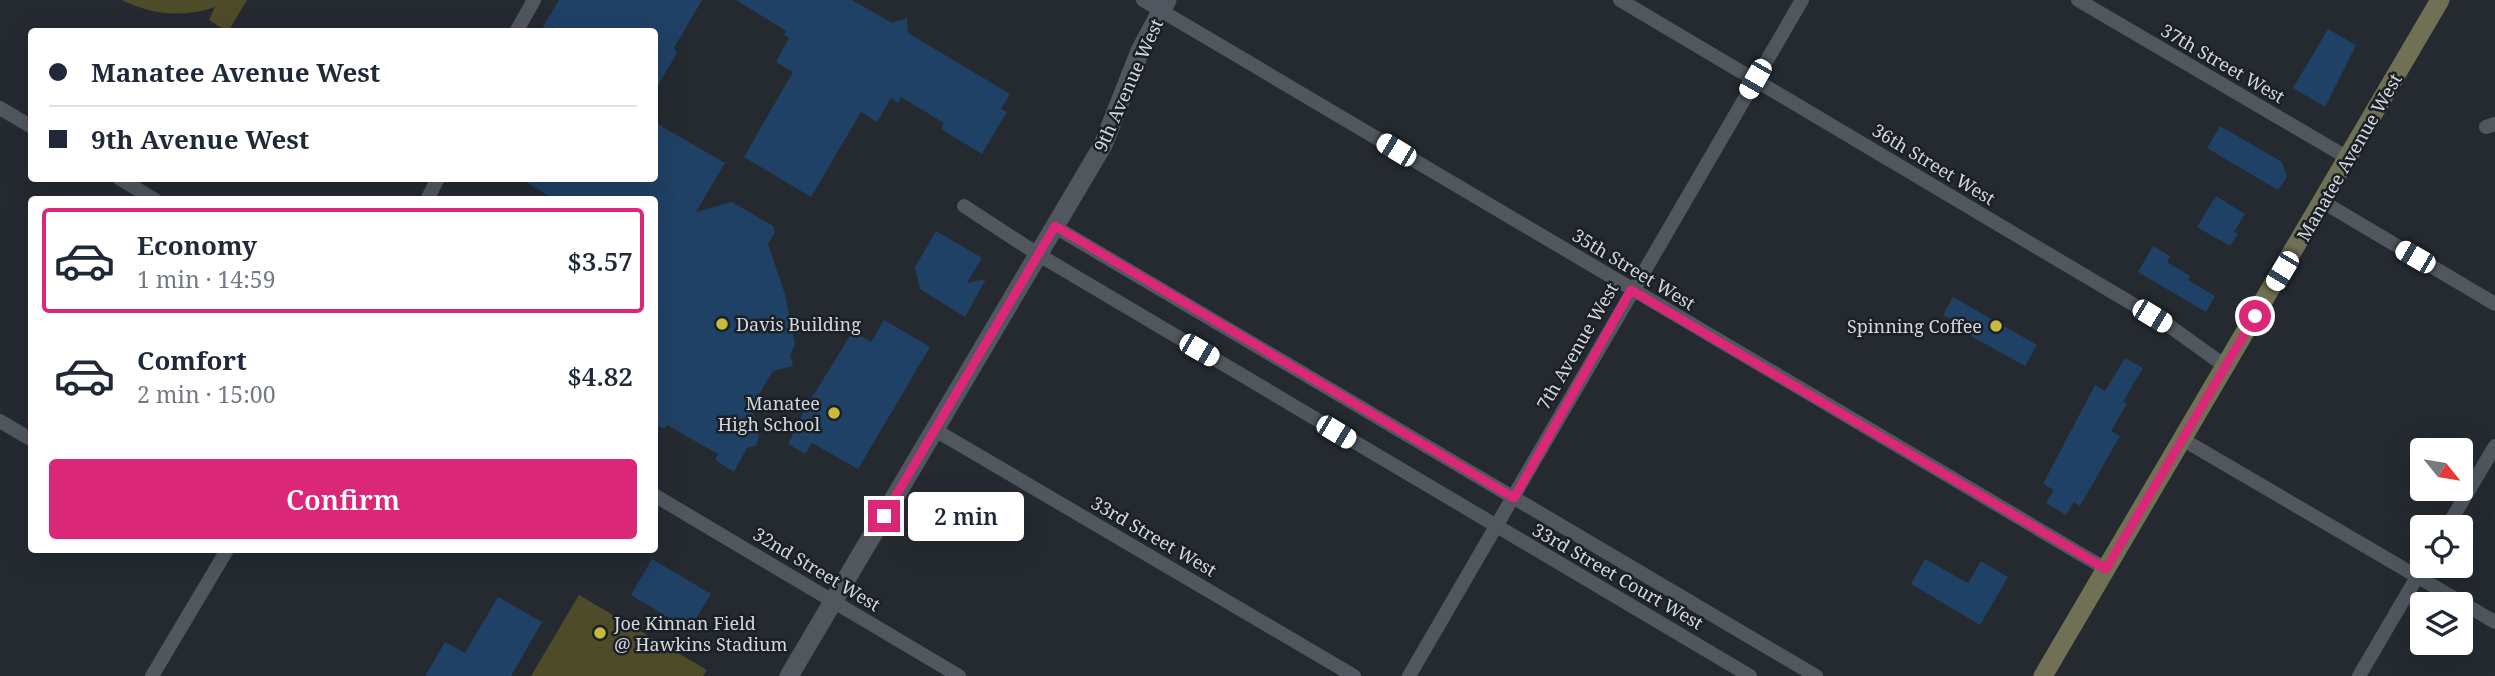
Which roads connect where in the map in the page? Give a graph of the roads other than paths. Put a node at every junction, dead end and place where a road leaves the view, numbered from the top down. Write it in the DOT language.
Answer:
graph roads {
  1 [pos="534,0"];
  2 [pos="1143,0"];
  3 [pos="1620,0"];
  4 [pos="1802,0"];
  5 [pos="2078,0"];
  6 [pos="2440,0"];
  7 [pos="1164,5"];
  8 [pos="518,28"];
  9 [pos="1755,79"];
  10 [pos="0,108"];
  11 [pos="28,125"];
  12 [pos="2348,158"];
  13 [pos="126,182"];
  14 [pos="148,196"];
  15 [pos="2323,202"];
  16 [pos="964,206"];
  17 [pos="1055,226"];
  18 [pos="1039,255"];
  19 [pos="1631,290"];
  20 [pos="2495,304"];
  21 [pos="2225,366"];
  22 [pos="0,421"];
  23 [pos="935,430"];
  24 [pos="28,438"];
  25 [pos="2182,439"];
  26 [pos="2495,446"];
  27 [pos="658,497"];
  28 [pos="1514,498"];
  29 [pos="2454,515"];
  30 [pos="1496,527"];
  31 [pos="222,553"];
  32 [pos="2410,564"];
  33 [pos="2106,569"];
  34 [pos="2416,578"];
  35 [pos="2432,578"];
  36 [pos="833,601"];
  37 [pos="2495,622"];
  38 [pos="2048,674"];
  39 [pos="152,676"];
  40 [pos="789,676"];
  41 [pos="959,676"];
  42 [pos="1354,676"];
  43 [pos="1409,676"];
  44 [pos="1750,676"];
  45 [pos="1816,676"];
  46 [pos="2359,676"];
  1 -- 8 [label="street"];
  2 -- 7 [label="street, 35th Street West"];
  3 -- 9 [label="street, 36th Street West"];
  4 -- 9 [label="street, 7th Avenue West"];
  5 -- 12 [label="street, 37th Street West"];
  6 -- 12 [label="main road, Manatee Avenue West"];
  7 -- 17 [label="street, 9th Avenue West"];
  7 -- 19 [label="street, 35th Street West"];
  9 -- 19 [label="street, 7th Avenue West"];
  9 -- 21 [label="street, 36th Street West"];
  10 -- 11 [label="street"];
  12 -- 15 [label="main road, Manatee Avenue West"];
  13 -- 14 [label="street"];
  15 -- 20 [label="street"];
  15 -- 21 [label="main road, Manatee Avenue West"];
  16 -- 18 [label="street, 33rd Street Court West"];
  17 -- 18 [label="street, 9th Avenue West"];
  17 -- 28 [label="street, 33rd Street Court West"];
  18 -- 23 [label="street, 9th Avenue West"];
  18 -- 30 [label="street, 33rd Street Court West"];
  19 -- 28 [label="street, 7th Avenue West"];
  19 -- 33 [label="street, 35th Street West"];
  21 -- 25 [label="main road, Manatee Avenue West"];
  22 -- 24 [label="street"];
  23 -- 36 [label="street, 9th Avenue West"];
  23 -- 42 [label="street, 33rd Street West"];
  25 -- 32 [label="street"];
  25 -- 33 [label="main road, Manatee Avenue West"];
  26 -- 29 [label="street"];
  27 -- 36 [label="street, 32nd Street West"];
  28 -- 30 [label="street, 7th Avenue West"];
  28 -- 45 [label="street, 33rd Street Court West"];
  30 -- 43 [label="street, 7th Avenue West"];
  30 -- 44 [label="street, 33rd Street Court West"];
  31 -- 39 [label="street"];
  33 -- 38 [label="main road, Manatee Avenue West"];
  34 -- 46 [label="street"];
  35 -- 37 [label="street"];
  36 -- 40 [label="street, 9th Avenue West"];
  36 -- 41 [label="street, 32nd Street West"];
}
